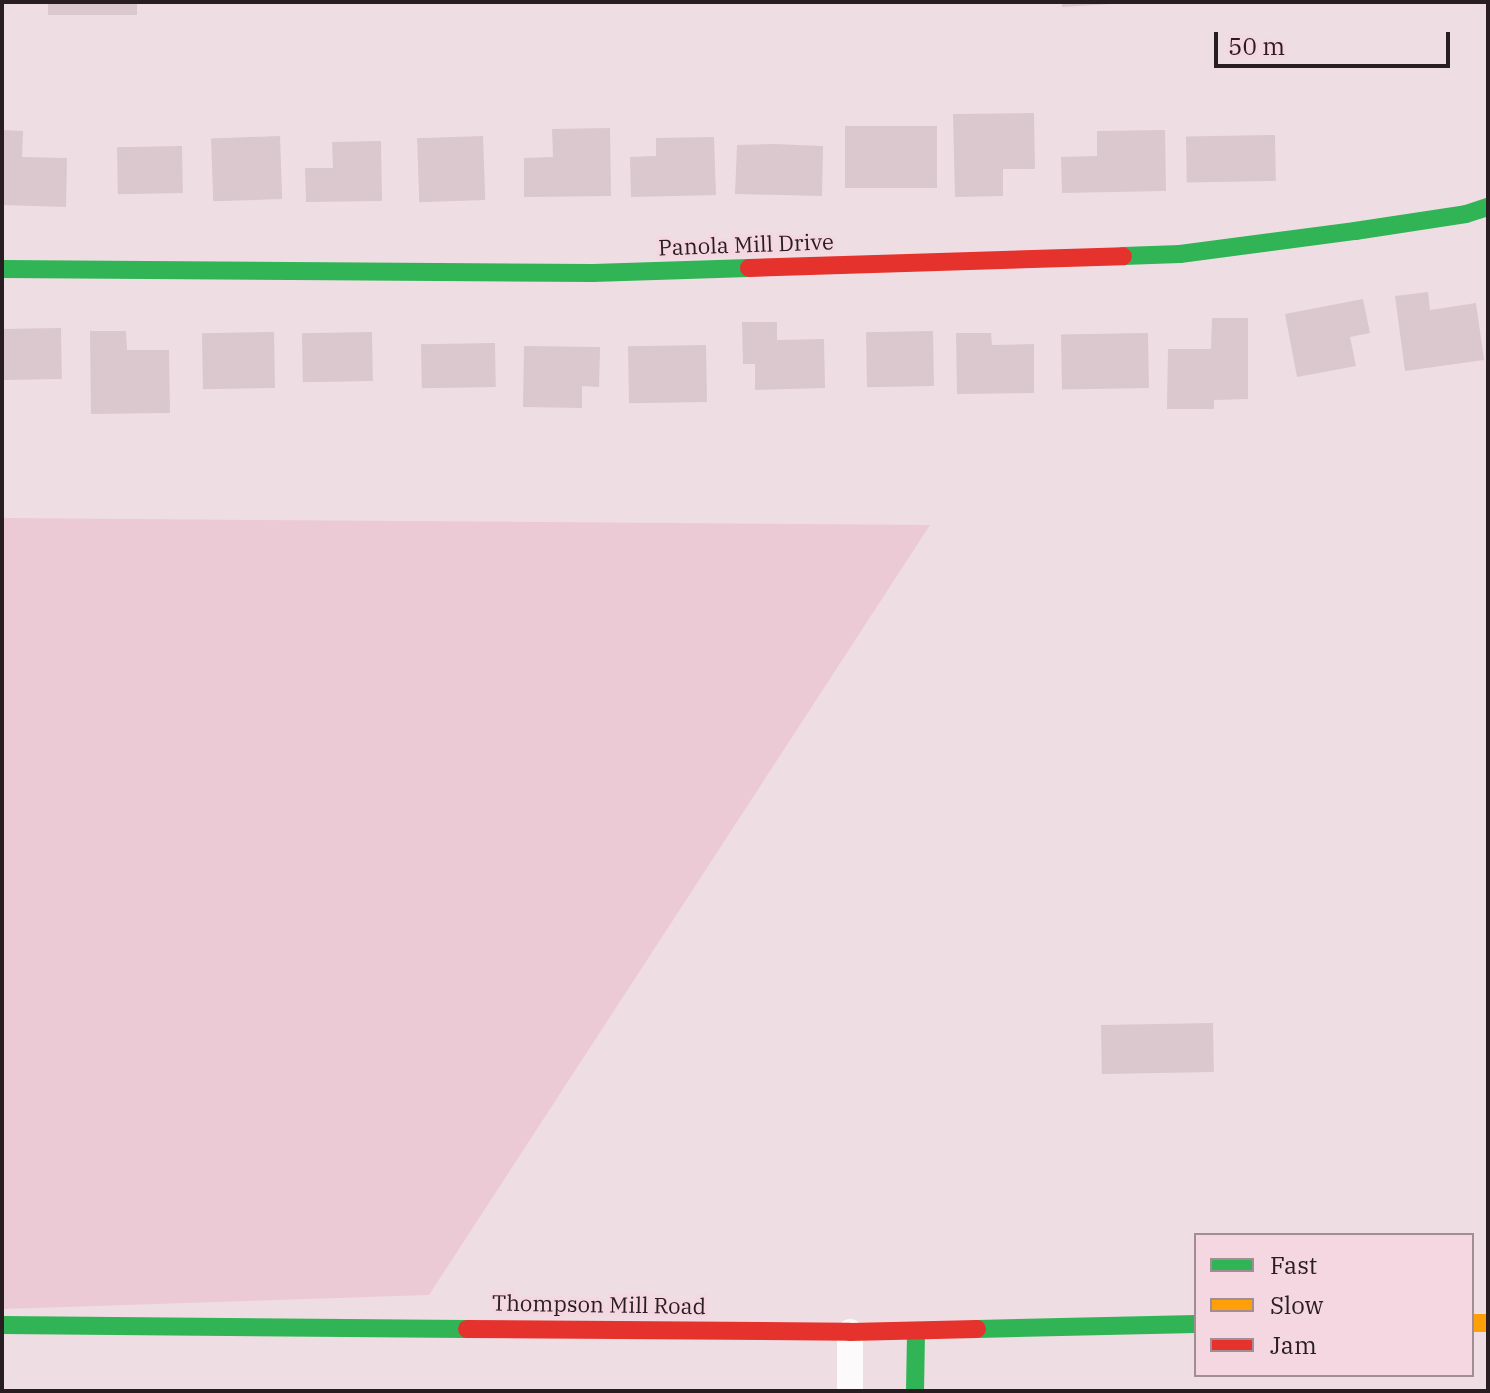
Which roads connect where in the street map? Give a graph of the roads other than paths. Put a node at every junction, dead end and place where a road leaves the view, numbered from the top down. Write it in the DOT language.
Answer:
graph roads {
  1 [pos="1488,207"];
  2 [pos="2,269"];
  3 [pos="1194,1324"];
  4 [pos="2,1325"];
  5 [pos="916,1331"];
  6 [pos="850,1332"];
  7 [pos="850,1391"];
  8 [pos="915,1391"];
  1 -- 2 [label="street, Panola Mill Drive"];
  3 -- 5 [label="street, Thompson Mill Road"];
  4 -- 6 [label="street, Thompson Mill Road"];
  5 -- 6 [label="street, Thompson Mill Road"];
  5 -- 8 [label="street"];
  6 -- 7 [label="street"];
}
